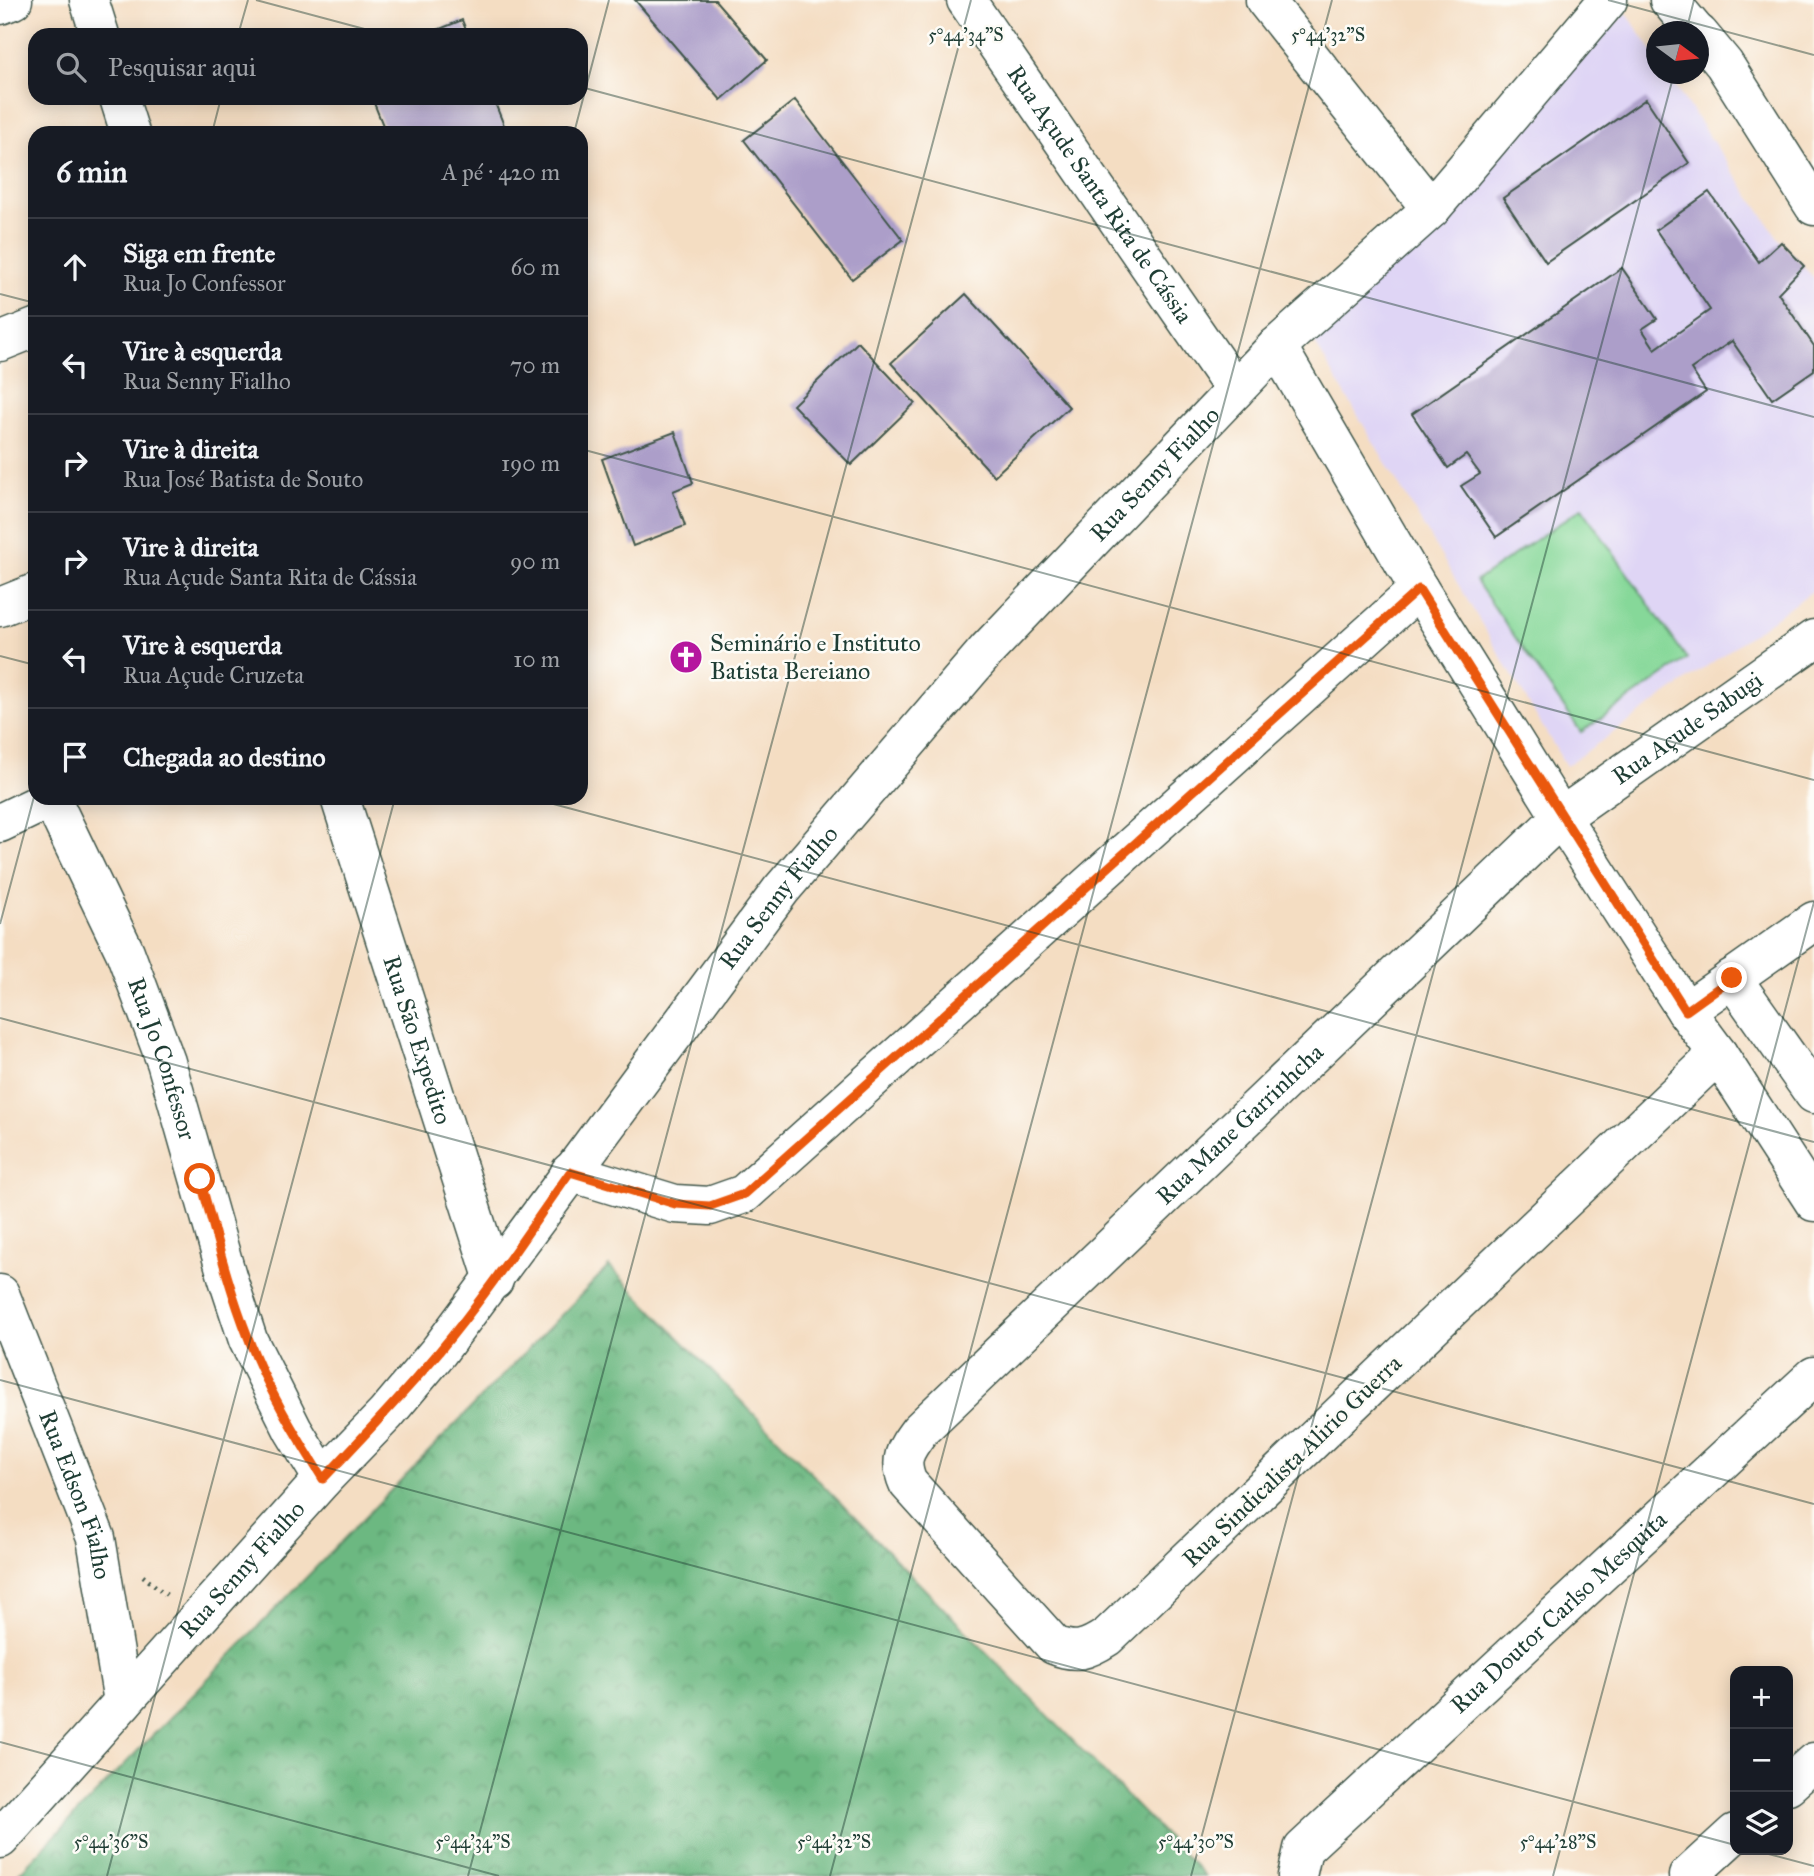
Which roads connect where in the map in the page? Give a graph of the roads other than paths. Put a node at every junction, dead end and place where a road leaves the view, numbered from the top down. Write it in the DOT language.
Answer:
graph roads {
  1 [pos="13,0"];
  2 [pos="89,0"];
  3 [pos="967,0"];
  4 [pos="1265,0"];
  5 [pos="1608,0"];
  6 [pos="1670,0"];
  7 [pos="0,5"];
  8 [pos="1687,21"];
  9 [pos="98,28"];
  10 [pos="1709,47"];
  11 [pos="121,105"];
  12 [pos="128,126"];
  13 [pos="1814,206"];
  14 [pos="1431,209"];
  15 [pos="28,331"];
  16 [pos="0,342"];
  17 [pos="1277,346"];
  18 [pos="1235,390"];
  19 [pos="1419,589"];
  20 [pos="28,596"];
  21 [pos="0,607"];
  22 [pos="1814,639"];
  23 [pos="37,805"];
  24 [pos="55,805"];
  25 [pos="342,805"];
  26 [pos="1562,817"];
  27 [pos="0,823"];
  28 [pos="1814,921"];
  29 [pos="1732,978"];
  30 [pos="1686,1011"];
  31 [pos="1718,1054"];
  32 [pos="1814,1094"];
  33 [pos="570,1172"];
  34 [pos="1809,1183"];
  35 [pos="494,1280"];
  36 [pos="0,1294"];
  37 [pos="1814,1376"];
  38 [pos="919,1431"];
  39 [pos="323,1479"];
  40 [pos="123,1702"];
  41 [pos="1814,1762"];
  42 [pos="1793,1781"];
  43 [pos="1730,1838"];
  44 [pos="0,1839"];
  45 [pos="1300,1863"];
  46 [pos="1688,1876"];
  1 -- 7 [label="street"];
  2 -- 9 [label="street"];
  3 -- 18 [label="street, Rua Açude Santa Rita de Cássia"];
  4 -- 14 [label="street"];
  5 -- 14 [label="street, Rua Senny Fialho"];
  6 -- 8 [label="street"];
  10 -- 13 [label="street"];
  11 -- 12 [label="street"];
  14 -- 17 [label="street, Rua Senny Fialho"];
  15 -- 16 [label="street"];
  17 -- 18 [label="street, Rua Senny Fialho"];
  17 -- 19 [label="street"];
  18 -- 33 [label="street, Rua Senny Fialho"];
  19 -- 26 [label="street"];
  19 -- 33 [label="street"];
  20 -- 21 [label="street"];
  22 -- 26 [label="street, Rua Açude Sabugi"];
  23 -- 27 [label="street"];
  24 -- 39 [label="street, Rua Jo Confessor"];
  25 -- 35 [label="street, Rua São Expedito"];
  26 -- 30 [label="street"];
  26 -- 38 [label="street, Rua Mane Garrinhcha"];
  28 -- 29 [label="street"];
  29 -- 30 [label="street"];
  29 -- 32 [label="street"];
  30 -- 31 [label="street"];
  31 -- 34 [label="street"];
  31 -- 38 [label="street, Rua Sindicalista Alirio Guerra"];
  33 -- 35 [label="street, Rua Senny Fialho"];
  35 -- 39 [label="street, Rua Senny Fialho"];
  36 -- 40 [label="street, Rua Edson Fialho"];
  37 -- 45 [label="street, Rua Doutor Carlso Mesquita"];
  39 -- 40 [label="street, Rua Senny Fialho"];
  40 -- 44 [label="street, Rua Senny Fialho"];
  41 -- 42 [label="street"];
  43 -- 46 [label="street"];
}
